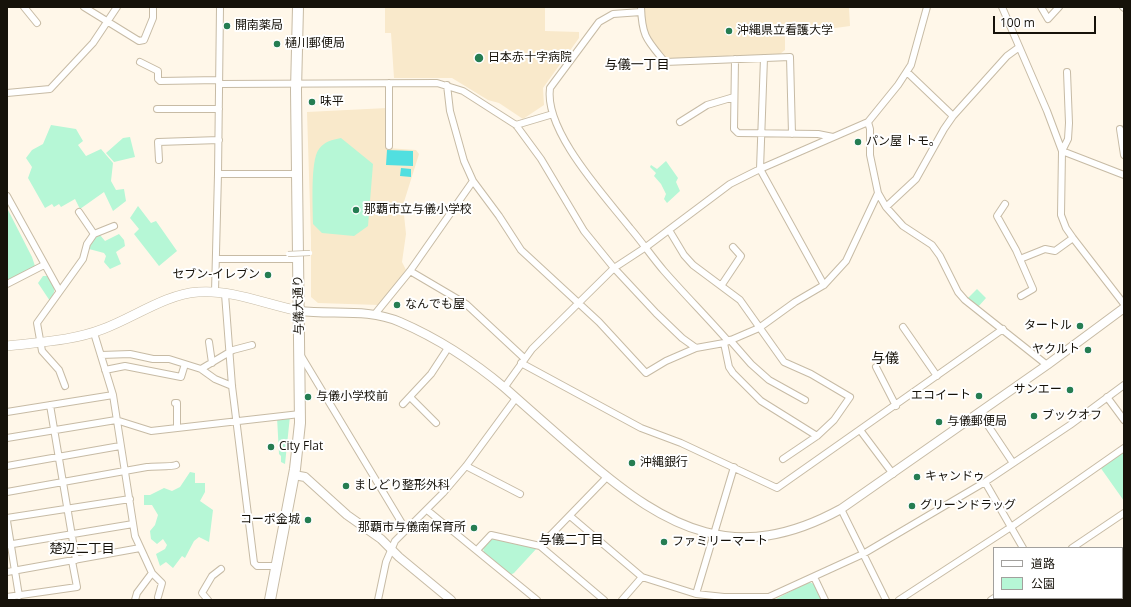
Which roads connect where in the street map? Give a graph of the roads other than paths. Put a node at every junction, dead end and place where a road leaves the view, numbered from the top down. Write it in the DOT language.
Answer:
graph roads {
  1 [pos="24,7"];
  2 [pos="84,7"];
  3 [pos="117,7"];
  4 [pos="220,7"];
  5 [pos="298,7"];
  6 [pos="928,7"];
  7 [pos="1002,7"];
  8 [pos="1041,7"];
  9 [pos="1059,7"];
  10 [pos="152,8"];
  11 [pos="641,9"];
  12 [pos="107,22"];
  13 [pos="38,23"];
  14 [pos="1018,48"];
  15 [pos="764,58"];
  16 [pos="735,59"];
  17 [pos="140,62"];
  18 [pos="907,72"];
  19 [pos="1068,72"];
  20 [pos="219,82"];
  21 [pos="390,83"];
  22 [pos="296,84"];
  23 [pos="447,85"];
  24 [pos="7,93"];
  25 [pos="734,97"];
  26 [pos="157,109"];
  27 [pos="219,109"];
  28 [pos="553,114"];
  29 [pos="953,116"];
  30 [pos="680,122"];
  31 [pos="868,122"];
  32 [pos="516,124"];
  33 [pos="1120,129"];
  34 [pos="762,134"];
  35 [pos="792,134"];
  36 [pos="833,137"];
  37 [pos="219,140"];
  38 [pos="389,146"];
  39 [pos="1062,151"];
  40 [pos="1124,155"];
  41 [pos="159,160"];
  42 [pos="760,169"];
  43 [pos="218,174"];
  44 [pos="298,174"];
  45 [pos="1124,175"];
  46 [pos="473,181"];
  47 [pos="878,193"];
  48 [pos="7,196"];
  49 [pos="1005,204"];
  50 [pos="886,207"];
  51 [pos="79,212"];
  52 [pos="114,226"];
  53 [pos="669,230"];
  54 [pos="94,234"];
  55 [pos="1073,238"];
  56 [pos="646,247"];
  57 [pos="733,247"];
  58 [pos="310,253"];
  59 [pos="288,254"];
  60 [pos="216,259"];
  61 [pos="299,259"];
  62 [pos="1020,259"];
  63 [pos="44,266"];
  64 [pos="614,268"];
  65 [pos="410,271"];
  66 [pos="7,284"];
  67 [pos="824,285"];
  68 [pos="721,286"];
  69 [pos="59,290"];
  70 [pos="215,292"];
  71 [pos="224,294"];
  72 [pos="1021,296"];
  73 [pos="578,302"];
  74 [pos="1124,304"];
  75 [pos="1124,308"];
  76 [pos="299,311"];
  77 [pos="375,314"];
  78 [pos="759,328"];
  79 [pos="903,328"];
  80 [pos="1003,329"];
  81 [pos="94,333"];
  82 [pos="727,341"];
  83 [pos="40,342"];
  84 [pos="209,342"];
  85 [pos="252,345"];
  86 [pos="7,346"];
  87 [pos="448,348"];
  88 [pos="696,348"];
  89 [pos="228,354"];
  90 [pos="300,354"];
  91 [pos="101,355"];
  92 [pos="523,360"];
  93 [pos="212,363"];
  94 [pos="185,364"];
  95 [pos="1047,365"];
  96 [pos="876,367"];
  97 [pos="201,369"];
  98 [pos="106,370"];
  99 [pos="938,376"];
  100 [pos="1124,385"];
  101 [pos="66,386"];
  102 [pos="232,386"];
  103 [pos="504,388"];
  104 [pos="113,395"];
  105 [pos="410,397"];
  106 [pos="1107,397"];
  107 [pos="516,398"];
  108 [pos="805,400"];
  109 [pos="175,403"];
  110 [pos="403,404"];
  111 [pos="50,405"];
  112 [pos="896,406"];
  113 [pos="7,412"];
  114 [pos="979,412"];
  115 [pos="300,414"];
  116 [pos="116,420"];
  117 [pos="1124,420"];
  118 [pos="236,421"];
  119 [pos="436,423"];
  120 [pos="177,428"];
  121 [pos="54,430"];
  122 [pos="860,430"];
  123 [pos="817,436"];
  124 [pos="7,438"];
  125 [pos="120,446"];
  126 [pos="1124,448"];
  127 [pos="59,457"];
  128 [pos="783,459"];
  129 [pos="1013,463"];
  130 [pos="176,465"];
  131 [pos="7,466"];
  132 [pos="466,466"];
  133 [pos="734,467"];
  134 [pos="125,471"];
  135 [pos="893,474"];
  136 [pos="294,475"];
  137 [pos="607,477"];
  138 [pos="985,482"];
  139 [pos="64,483"];
  140 [pos="7,492"];
  141 [pos="520,494"];
  142 [pos="130,499"];
  143 [pos="68,508"];
  144 [pos="840,509"];
  145 [pos="427,510"];
  146 [pos="1124,513"];
  147 [pos="570,516"];
  148 [pos="7,520"];
  149 [pos="133,524"];
  150 [pos="1011,527"];
  151 [pos="406,530"];
  152 [pos="712,534"];
  153 [pos="71,535"];
  154 [pos="9,544"];
  155 [pos="540,546"];
  156 [pos="1022,547"];
  157 [pos="1073,547"];
  158 [pos="140,548"];
  159 [pos="391,550"];
  160 [pos="477,550"];
  161 [pos="863,554"];
  162 [pos="74,561"];
  163 [pos="277,566"];
  164 [pos="221,569"];
  165 [pos="15,571"];
  166 [pos="7,572"];
  167 [pos="152,573"];
  168 [pos="642,577"];
  169 [pos="814,577"];
  170 [pos="696,594"];
  171 [pos="19,596"];
  172 [pos="7,597"];
  173 [pos="158,598"];
  174 [pos="769,598"];
  175 [pos="135,600"];
  176 [pos="208,600"];
  177 [pos="270,600"];
  178 [pos="378,600"];
  179 [pos="451,600"];
  180 [pos="537,600"];
  181 [pos="604,600"];
  182 [pos="622,600"];
  183 [pos="825,600"];
  184 [pos="886,600"];
  185 [pos="899,600"];
  1 -- 13 [label="street"];
  2 -- 12 [label="street"];
  3 -- 12 [label="street"];
  4 -- 20 [label="street"];
  5 -- 22 [label="highway, 与儀大通り"];
  6 -- 18 [label="street"];
  7 -- 14 [label="street"];
  8 -- 9 [label="street"];
  10 -- 12 [label="street"];
  11 -- 16 [label="street"];
  11 -- 28 [label="street"];
  12 -- 24 [label="street"];
  14 -- 29 [label="street"];
  14 -- 39 [label="street"];
  15 -- 16 [label="street"];
  15 -- 34 [label="street"];
  15 -- 35 [label="street"];
  16 -- 25 [label="street"];
  17 -- 20 [label="street"];
  18 -- 29 [label="street"];
  18 -- 31 [label="street"];
  19 -- 39 [label="street"];
  20 -- 22 [label="street"];
  20 -- 27 [label="street"];
  21 -- 22 [label="street"];
  21 -- 23 [label="street"];
  21 -- 38 [label="street"];
  22 -- 44 [label="highway, 与儀大通り"];
  23 -- 32 [label="street"];
  23 -- 46 [label="street"];
  25 -- 30 [label="street"];
  25 -- 34 [label="street"];
  26 -- 27 [label="street"];
  27 -- 37 [label="street"];
  28 -- 32 [label="street"];
  28 -- 56 [label="street"];
  29 -- 50 [label="street"];
  31 -- 36 [label="street"];
  31 -- 47 [label="street"];
  32 -- 64 [label="street"];
  33 -- 40 [label="street"];
  34 -- 35 [label="street"];
  34 -- 42 [label="street"];
  35 -- 36 [label="street"];
  36 -- 42 [label="street"];
  37 -- 41 [label="street"];
  37 -- 43 [label="street"];
  39 -- 45 [label="street"];
  39 -- 55 [label="street"];
  42 -- 53 [label="street"];
  42 -- 67 [label="street"];
  43 -- 44 [label="street"];
  43 -- 60 [label="street"];
  44 -- 61 [label="highway, 与儀大通り"];
  46 -- 65 [label="street"];
  46 -- 73 [label="street"];
  47 -- 50 [label="street"];
  47 -- 67 [label="street"];
  48 -- 63 [label="street"];
  49 -- 62 [label="street"];
  50 -- 80 [label="street"];
  51 -- 54 [label="street"];
  52 -- 54 [label="street"];
  53 -- 56 [label="street"];
  53 -- 68 [label="street"];
  54 -- 69 [label="street"];
  55 -- 62 [label="street"];
  55 -- 74 [label="street"];
  56 -- 64 [label="street"];
  56 -- 82 [label="street"];
  57 -- 68 [label="street"];
  58 -- 59 [label="street, bridge"];
  60 -- 61 [label="street"];
  60 -- 70 [label="street"];
  61 -- 76 [label="highway, 与儀大通り"];
  62 -- 72 [label="street"];
  63 -- 66 [label="street"];
  63 -- 69 [label="street"];
  64 -- 73 [label="street"];
  64 -- 88 [label="street"];
  65 -- 77 [label="street"];
  65 -- 92 [label="street"];
  67 -- 78 [label="street"];
  68 -- 78 [label="street"];
  69 -- 83 [label="street"];
  70 -- 71 [label="main road"];
  70 -- 81 [label="main road"];
  71 -- 76 [label="main road"];
  71 -- 89 [label="street"];
  73 -- 88 [label="street"];
  73 -- 92 [label="street"];
  75 -- 95 [label="street"];
  76 -- 77 [label="street"];
  76 -- 90 [label="highway, 与儀大通り"];
  77 -- 87 [label="street"];
  78 -- 82 [label="street"];
  78 -- 123 [label="street"];
  79 -- 99 [label="street"];
  80 -- 95 [label="street"];
  80 -- 99 [label="street"];
  81 -- 83 [label="main road"];
  81 -- 91 [label="street"];
  82 -- 88 [label="street"];
  82 -- 108 [label="street"];
  82 -- 123 [label="street"];
  83 -- 86 [label="main road"];
  83 -- 101 [label="street"];
  84 -- 93 [label="street"];
  85 -- 89 [label="street"];
  87 -- 103 [label="street"];
  87 -- 105 [label="street"];
  89 -- 93 [label="street"];
  89 -- 102 [label="street"];
  90 -- 115 [label="highway, 与儀大通り"];
  90 -- 151 [label="street"];
  91 -- 94 [label="street"];
  91 -- 98 [label="street"];
  92 -- 103 [label="street"];
  92 -- 133 [label="street"];
  93 -- 97 [label="street"];
  94 -- 97 [label="street"];
  94 -- 98 [label="street"];
  95 -- 114 [label="street"];
  96 -- 112 [label="street"];
  97 -- 102 [label="street"];
  98 -- 104 [label="street"];
  99 -- 112 [label="street"];
  100 -- 106 [label="street"];
  102 -- 118 [label="street"];
  103 -- 107 [label="street"];
  104 -- 111 [label="street"];
  104 -- 116 [label="street"];
  105 -- 110 [label="street"];
  105 -- 119 [label="street"];
  106 -- 117 [label="street"];
  106 -- 129 [label="street"];
  107 -- 132 [label="street"];
  107 -- 137 [label="street"];
  109 -- 120 [label="street"];
  111 -- 113 [label="street"];
  111 -- 121 [label="street"];
  112 -- 122 [label="street"];
  114 -- 129 [label="street"];
  114 -- 135 [label="street"];
  115 -- 118 [label="street"];
  115 -- 136 [label="highway, 与儀大通り"];
  116 -- 120 [label="street"];
  116 -- 121 [label="street"];
  116 -- 125 [label="street"];
  118 -- 120 [label="street"];
  118 -- 163 [label="street"];
  121 -- 124 [label="street"];
  121 -- 127 [label="street"];
  122 -- 133 [label="street"];
  122 -- 135 [label="street"];
  123 -- 128 [label="street"];
  125 -- 127 [label="street"];
  125 -- 134 [label="street"];
  126 -- 150 [label="street"];
  127 -- 131 [label="street"];
  127 -- 139 [label="street"];
  129 -- 138 [label="street"];
  130 -- 134 [label="street"];
  132 -- 141 [label="street"];
  132 -- 145 [label="street"];
  133 -- 152 [label="street"];
  134 -- 139 [label="street"];
  134 -- 142 [label="street"];
  135 -- 144 [label="street"];
  136 -- 159 [label="street"];
  136 -- 163 [label="highway, 与儀大通り"];
  137 -- 147 [label="street"];
  137 -- 152 [label="street"];
  138 -- 150 [label="street"];
  138 -- 161 [label="street"];
  139 -- 140 [label="street"];
  139 -- 143 [label="street"];
  142 -- 143 [label="street"];
  142 -- 149 [label="street"];
  143 -- 148 [label="street"];
  143 -- 153 [label="street"];
  144 -- 152 [label="street"];
  144 -- 161 [label="street"];
  145 -- 151 [label="street"];
  145 -- 160 [label="street"];
  146 -- 157 [label="street"];
  147 -- 155 [label="street"];
  147 -- 168 [label="street"];
  148 -- 154 [label="street"];
  149 -- 153 [label="street"];
  149 -- 158 [label="street"];
  150 -- 156 [label="street"];
  150 -- 185 [label="street"];
  151 -- 159 [label="street"];
  152 -- 170 [label="street"];
  153 -- 154 [label="street"];
  153 -- 162 [label="street"];
  154 -- 165 [label="street"];
  155 -- 160 [label="street"];
  155 -- 181 [label="street"];
  158 -- 162 [label="street"];
  158 -- 167 [label="street"];
  159 -- 178 [label="street"];
  159 -- 179 [label="street"];
  160 -- 180 [label="street"];
  161 -- 169 [label="street"];
  161 -- 184 [label="street"];
  162 -- 165 [label="street"];
  162 -- 171 [label="street"];
  163 -- 177 [label="highway, 与儀大通り"];
  164 -- 176 [label="street"];
  165 -- 166 [label="street"];
  165 -- 171 [label="street"];
  167 -- 173 [label="street"];
  167 -- 175 [label="street"];
  168 -- 170 [label="street"];
  168 -- 182 [label="street"];
  169 -- 174 [label="street"];
  169 -- 183 [label="street"];
  170 -- 174 [label="street"];
  171 -- 172 [label="street"];
}
